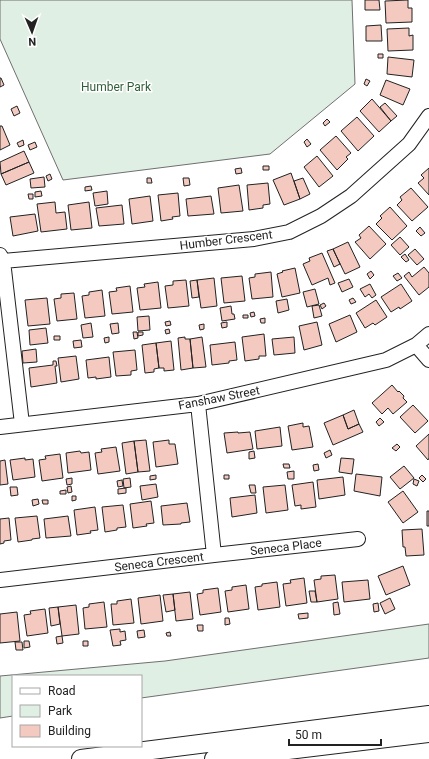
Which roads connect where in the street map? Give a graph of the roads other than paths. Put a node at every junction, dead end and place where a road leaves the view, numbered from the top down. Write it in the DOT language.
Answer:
graph roads {
  1 [pos="429,116"];
  2 [pos="1,258"];
  3 [pos="429,334"];
  4 [pos="416,345"];
  5 [pos="429,360"];
  6 [pos="198,404"];
  7 [pos="22,424"];
  8 [pos="0,427"];
  9 [pos="358,539"];
  10 [pos="214,555"];
  11 [pos="0,580"];
  12 [pos="429,715"];
  13 [pos="429,733"];
  14 [pos="257,754"];
  15 [pos="81,759"];
  16 [pos="214,759"];
  17 [pos="233,759"];
  1 -- 2 [label="street, Humber Crescent"];
  2 -- 7 [label="street"];
  3 -- 4 [label="street, Fanshaw Street"];
  4 -- 5 [label="street"];
  4 -- 6 [label="street, Fanshaw Street"];
  6 -- 7 [label="street, Fanshaw Street"];
  6 -- 10 [label="street, Seneca Crescent"];
  7 -- 8 [label="street, Fanshaw Street"];
  9 -- 10 [label="street, Seneca Place"];
  10 -- 11 [label="street, Seneca Crescent"];
  12 -- 15 [label="main road"];
  13 -- 14 [label="main road"];
  14 -- 16 [label="main road"];
  14 -- 17 [label="main road"];
}
